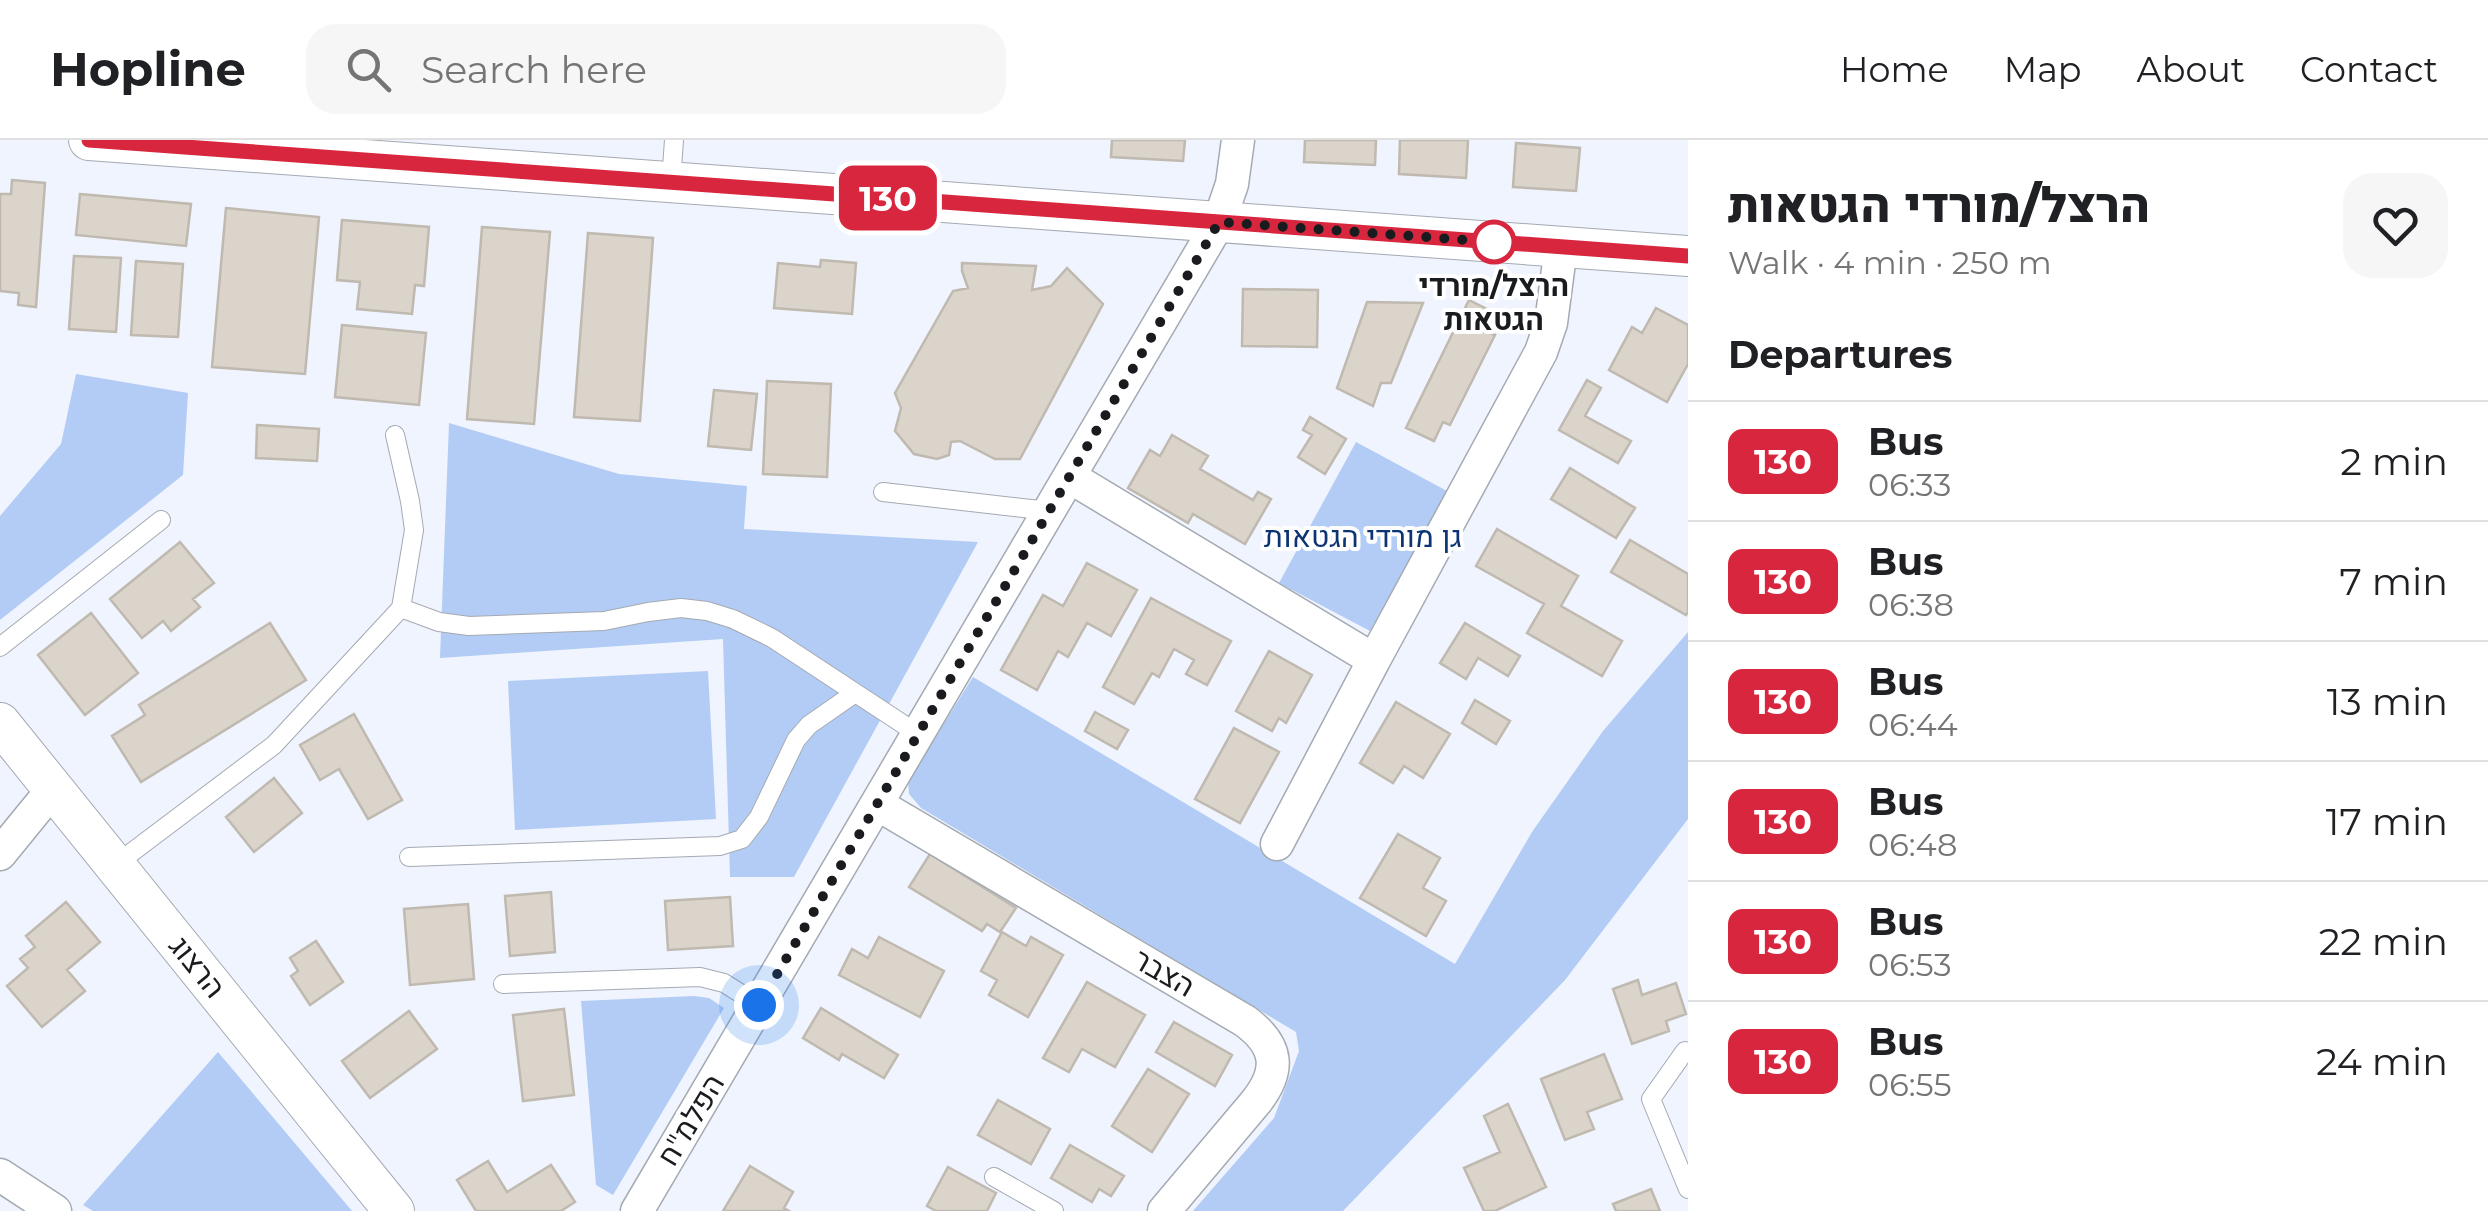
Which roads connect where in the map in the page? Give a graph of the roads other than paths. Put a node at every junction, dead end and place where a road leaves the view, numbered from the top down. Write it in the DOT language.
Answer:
graph roads {
  1 [pos="89,140"];
  2 [pos="674,140"];
  3 [pos="1238,140"];
  4 [pos="672,182"];
  5 [pos="1219,222"];
  6 [pos="1562,247"];
  7 [pos="1688,256"];
  8 [pos="395,434"];
  9 [pos="1070,477"];
  10 [pos="884,492"];
  11 [pos="1049,511"];
  12 [pos="161,520"];
  13 [pos="401,608"];
  14 [pos="0,648"];
  15 [pos="1374,660"];
  16 [pos="855,693"];
  17 [pos="0,723"];
  18 [pos="918,734"];
  19 [pos="53,789"];
  20 [pos="877,804"];
  21 [pos="1278,844"];
  22 [pos="0,854"];
  23 [pos="410,857"];
  24 [pos="115,865"];
  25 [pos="503,984"];
  26 [pos="759,1005"];
  27 [pos="1685,1051"];
  28 [pos="0,1175"];
  29 [pos="994,1176"];
  30 [pos="1688,1189"];
  31 [pos="55,1211"];
  32 [pos="394,1211"];
  33 [pos="637,1211"];
  34 [pos="1054,1211"];
  35 [pos="1164,1211"];
  1 -- 4 [label="street"];
  2 -- 4 [label="lane"];
  3 -- 5 [label="street, הפלמ\"ח"];
  4 -- 5 [label="street"];
  5 -- 6 [label="street"];
  5 -- 9 [label="street, הפלמ\"ח"];
  6 -- 7 [label="street"];
  6 -- 15 [label="street"];
  8 -- 13 [label="lane"];
  9 -- 11 [label="street, הפלמ\"ח"];
  9 -- 15 [label="street"];
  10 -- 11 [label="lane"];
  11 -- 18 [label="street, הפלמ\"ח"];
  12 -- 14 [label="lane"];
  13 -- 16 [label="lane"];
  13 -- 24 [label="lane"];
  15 -- 21 [label="street"];
  16 -- 18 [label="lane"];
  16 -- 23 [label="lane"];
  17 -- 19 [label="street, הרצוג"];
  18 -- 20 [label="street, הפלמ\"ח"];
  19 -- 22 [label="street"];
  19 -- 24 [label="street, הרצוג"];
  20 -- 26 [label="street, הפלמ\"ח"];
  20 -- 35 [label="street, הצבר"];
  24 -- 32 [label="street, הרצוג"];
  25 -- 26 [label="lane"];
  26 -- 33 [label="street, הפלמ\"ח"];
  27 -- 30 [label="lane"];
  28 -- 31 [label="street"];
  29 -- 34 [label="lane"];
}
